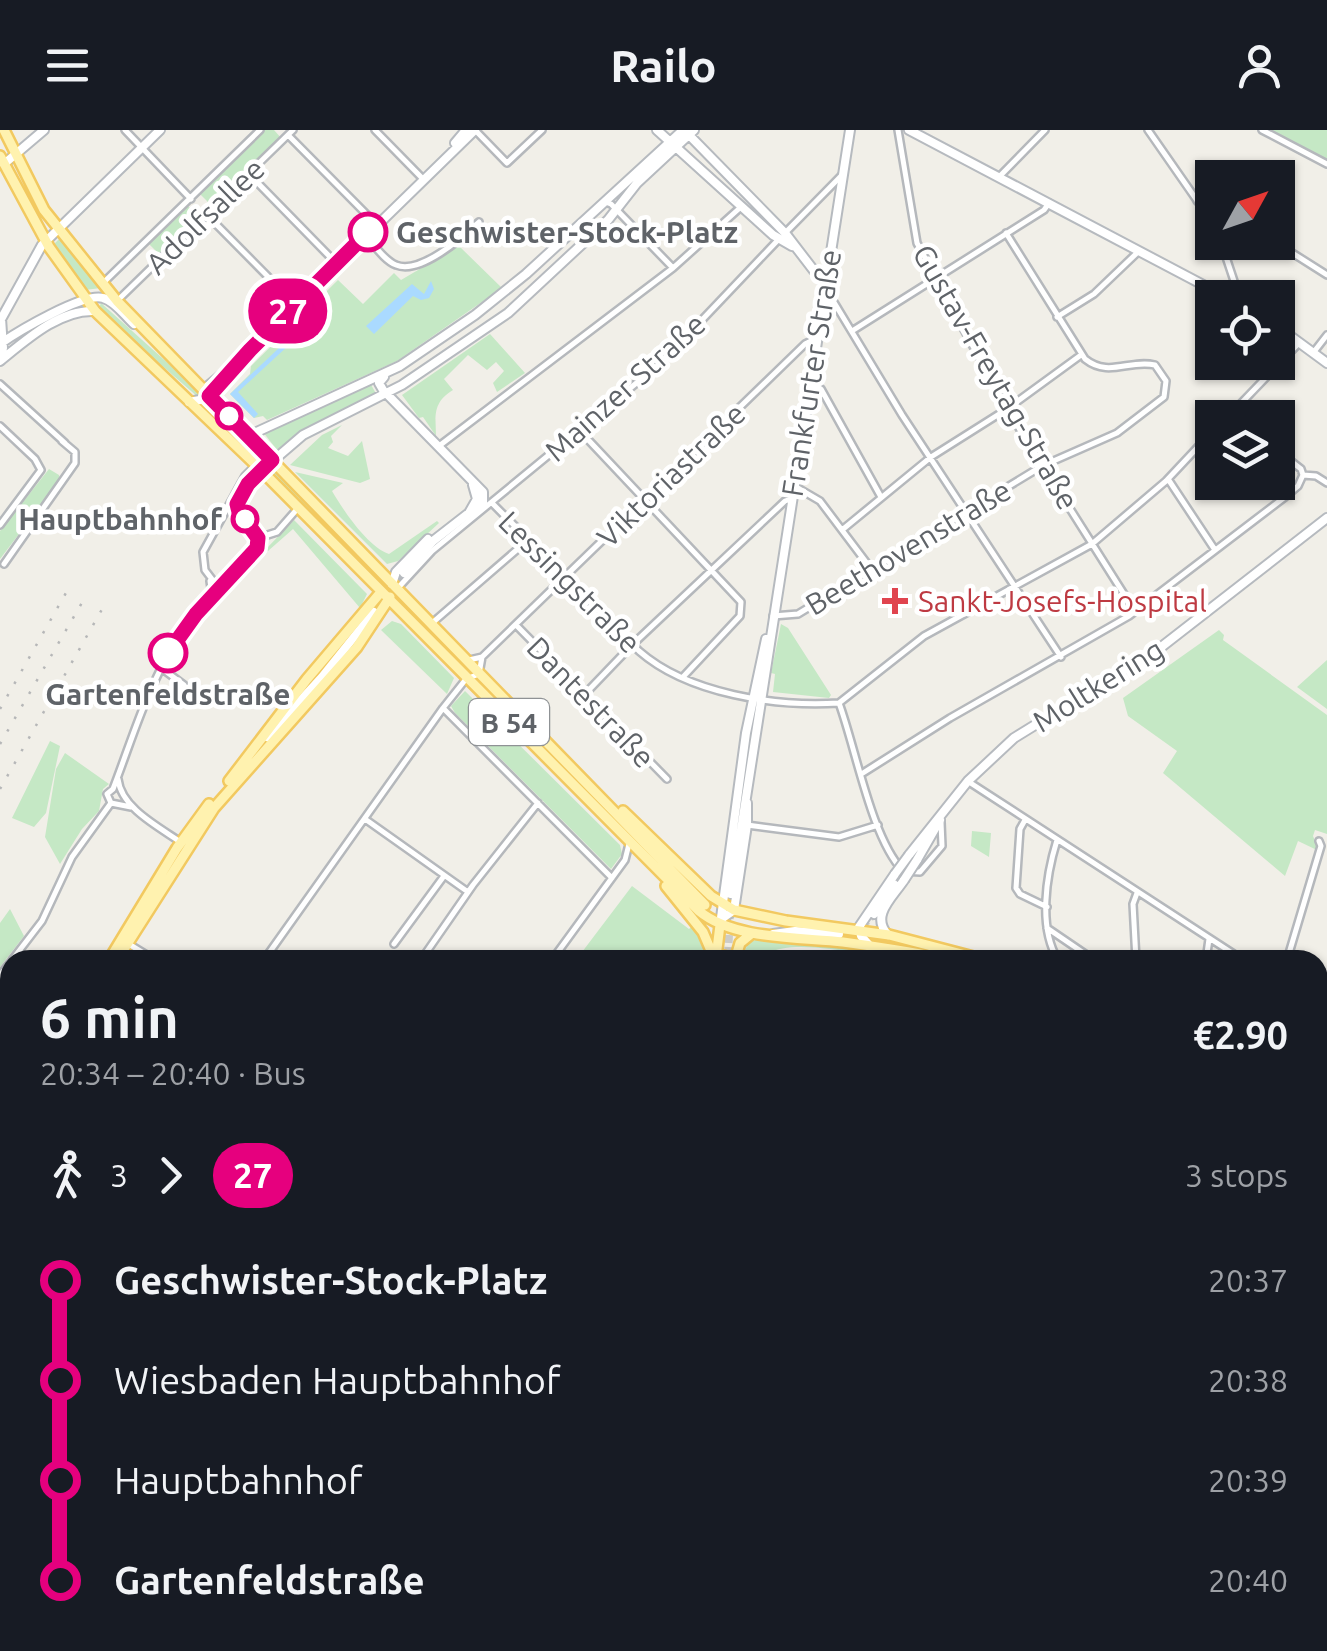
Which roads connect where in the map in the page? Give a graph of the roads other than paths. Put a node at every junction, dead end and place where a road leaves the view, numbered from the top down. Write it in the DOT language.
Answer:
graph roads {
  1 [pos="4,130"];
  2 [pos="44,130"];
  3 [pos="126,130"];
  4 [pos="160,130"];
  5 [pos="260,130"];
  6 [pos="375,130"];
  7 [pos="466,130"];
  8 [pos="475,130"];
  9 [pos="542,130"];
  10 [pos="658,130"];
  11 [pos="850,130"];
  12 [pos="898,130"];
  13 [pos="910,130"];
  14 [pos="1046,130"];
  15 [pos="1148,130"];
  16 [pos="1262,130"];
  17 [pos="688,131"];
  18 [pos="291,132"];
  19 [pos="673,144"];
  20 [pos="142,148"];
  21 [pos="16,156"];
  22 [pos="1,162"];
  23 [pos="440,162"];
  24 [pos="1327,164"];
  25 [pos="248,174"];
  26 [pos="843,174"];
  27 [pos="999,177"];
  28 [pos="422,179"];
  29 [pos="735,182"];
  30 [pos="726,190"];
  31 [pos="1195,198"];
  32 [pos="190,199"];
  33 [pos="605,202"];
  34 [pos="1049,204"];
  35 [pos="742,206"];
  36 [pos="616,209"];
  37 [pos="207,214"];
  38 [pos="479,222"];
  39 [pos="376,224"];
  40 [pos="58,230"];
  41 [pos="1006,234"];
  42 [pos="365,235"];
  43 [pos="782,236"];
  44 [pos="46,241"];
  45 [pos="1139,251"];
  46 [pos="1295,255"];
  47 [pos="810,263"];
  48 [pos="336,264"];
  49 [pos="673,268"];
  50 [pos="827,274"];
  51 [pos="1327,275"];
  52 [pos="936,278"];
  53 [pos="1195,281"];
  54 [pos="102,284"];
  55 [pos="825,286"];
  56 [pos="86,300"];
  57 [pos="116,301"];
  58 [pos="295,304"];
  59 [pos="95,311"];
  60 [pos="1,315"];
  61 [pos="1057,317"];
  62 [pos="852,331"];
  63 [pos="148,334"];
  64 [pos="1327,335"];
  65 [pos="817,338"];
  66 [pos="1295,340"];
  67 [pos="1298,342"];
  68 [pos="2,343"];
  69 [pos="1313,353"];
  70 [pos="1081,356"];
  71 [pos="0,359"];
  72 [pos="1327,363"];
  73 [pos="403,364"];
  74 [pos="416,376"];
  75 [pos="810,382"];
  76 [pos="0,384"];
  77 [pos="402,385"];
  78 [pos="206,393"];
  79 [pos="386,394"];
  80 [pos="1245,400"];
  81 [pos="189,402"];
  82 [pos="371,403"];
  83 [pos="397,406"];
  84 [pos="1007,409"];
  85 [pos="0,426"];
  86 [pos="579,430"];
  87 [pos="248,436"];
  88 [pos="438,447"];
  89 [pos="1195,450"];
  90 [pos="930,457"];
  91 [pos="272,460"];
  92 [pos="1295,464"];
  93 [pos="1042,466"];
  94 [pos="258,468"];
  95 [pos="1303,475"];
  96 [pos="1168,478"];
  97 [pos="470,481"];
  98 [pos="1327,483"];
  99 [pos="794,486"];
  100 [pos="476,496"];
  101 [pos="882,498"];
  102 [pos="791,499"];
  103 [pos="646,501"];
  104 [pos="492,503"];
  105 [pos="298,508"];
  106 [pos="967,510"];
  107 [pos="226,511"];
  108 [pos="239,512"];
  109 [pos="470,512"];
  110 [pos="1327,518"];
  111 [pos="0,525"];
  112 [pos="842,530"];
  113 [pos="258,538"];
  114 [pos="528,540"];
  115 [pos="1092,544"];
  116 [pos="1216,550"];
  117 [pos="4,564"];
  118 [pos="711,570"];
  119 [pos="872,570"];
  120 [pos="380,572"];
  121 [pos="400,572"];
  122 [pos="209,576"];
  123 [pos="566,577"];
  124 [pos="1017,587"];
  125 [pos="220,591"];
  126 [pos="389,594"];
  127 [pos="203,606"];
  128 [pos="1134,610"];
  129 [pos="374,612"];
  130 [pos="773,616"];
  131 [pos="411,623"];
  132 [pos="431,624"];
  133 [pos="516,625"];
  134 [pos="369,632"];
  135 [pos="632,645"];
  136 [pos="482,657"];
  137 [pos="1061,657"];
  138 [pos="466,660"];
  139 [pos="160,668"];
  140 [pos="479,674"];
  141 [pos="683,677"];
  142 [pos="466,679"];
  143 [pos="184,685"];
  144 [pos="584,695"];
  145 [pos="757,698"];
  146 [pos="839,703"];
  147 [pos="443,708"];
  148 [pos="290,713"];
  149 [pos="533,728"];
  150 [pos="524,737"];
  151 [pos="272,740"];
  152 [pos="248,757"];
  153 [pos="576,770"];
  154 [pos="863,773"];
  155 [pos="666,779"];
  156 [pos="968,781"];
  157 [pos="745,793"];
  158 [pos="118,794"];
  159 [pos="110,803"];
  160 [pos="538,803"];
  161 [pos="365,819"];
  162 [pos="940,820"];
  163 [pos="1025,820"];
  164 [pos="747,825"];
  165 [pos="878,825"];
  166 [pos="1057,840"];
  167 [pos="1319,840"];
  168 [pos="628,844"];
  169 [pos="184,845"];
  170 [pos="641,856"];
  171 [pos="913,858"];
  172 [pos="625,860"];
  173 [pos="444,876"];
  174 [pos="900,877"];
  175 [pos="612,878"];
  176 [pos="726,880"];
  177 [pos="704,890"];
  178 [pos="468,892"];
  179 [pos="1137,892"];
  180 [pos="731,894"];
  181 [pos="723,905"];
  182 [pos="705,906"];
  183 [pos="1047,907"];
  184 [pos="739,912"];
  185 [pos="874,914"];
  186 [pos="718,922"];
  187 [pos="1047,928"];
  188 [pos="859,930"];
  189 [pos="753,933"];
  190 [pos="773,934"];
  191 [pos="839,934"];
  192 [pos="889,936"];
  193 [pos="1209,939"];
  194 [pos="124,941"];
  195 [pos="394,944"];
  196 [pos="870,946"];
  197 [pos="20,950"];
  198 [pos="119,950"];
  199 [pos="139,950"];
  200 [pos="271,950"];
  201 [pos="428,950"];
  202 [pos="559,950"];
  203 [pos="718,950"];
  204 [pos="724,950"];
  205 [pos="732,950"];
  206 [pos="898,950"];
  207 [pos="928,950"];
  208 [pos="1052,950"];
  209 [pos="1079,950"];
  210 [pos="1135,950"];
  211 [pos="1207,950"];
  212 [pos="1227,950"];
  213 [pos="1290,950"];
  1 -- 21 [label="main road, B 54"];
  2 -- 21 [label="street"];
  3 -- 20 [label="street"];
  4 -- 20 [label="street"];
  5 -- 32 [label="street, Adolfsallee"];
  6 -- 28 [label="street"];
  7 -- 23 [label="street"];
  8 -- 9 [label="street"];
  8 -- 23 [label="street"];
  10 -- 19 [label="street"];
  11 -- 26 [label="street, Frankfurter Straße"];
  12 -- 52 [label="street, Gustav-Freytag-Straße"];
  13 -- 27 [label="street"];
  14 -- 27 [label="street"];
  15 -- 31 [label="street"];
  16 -- 24 [label="street"];
  17 -- 19 [label="street"];
  17 -- 29 [label="street"];
  18 -- 25 [label="street, Adolfsallee"];
  18 -- 39 [label="street"];
  19 -- 30 [label="street"];
  19 -- 33 [label="street"];
  19 -- 36 [label="street"];
  20 -- 32 [label="street"];
  20 -- 40 [label="street"];
  21 -- 22 [label="street"];
  21 -- 40 [label="main road, B 54"];
  22 -- 44 [label="main road, B 54"];
  23 -- 28 [label="street"];
  25 -- 37 [label="street, Adolfsallee"];
  25 -- 48 [label="street"];
  26 -- 43 [label="street, Mainzer Straße"];
  26 -- 50 [label="street, Frankfurter Straße"];
  27 -- 34 [label="street"];
  28 -- 39 [label="street"];
  29 -- 30 [label="street"];
  29 -- 43 [label="street"];
  30 -- 35 [label="street"];
  32 -- 54 [label="street, Adolfsallee"];
  33 -- 36 [label="street"];
  33 -- 73 [label="street"];
  34 -- 41 [label="street"];
  34 -- 45 [label="street"];
  35 -- 43 [label="street"];
  35 -- 49 [label="street"];
  36 -- 49 [label="street"];
  36 -- 74 [label="street"];
  37 -- 57 [label="street, Adolfsallee"];
  37 -- 58 [label="street"];
  38 -- 42 [label="street"];
  39 -- 42 [label="street"];
  40 -- 44 [label="street"];
  40 -- 54 [label="main road, B 54"];
  41 -- 52 [label="street"];
  41 -- 61 [label="street"];
  42 -- 48 [label="street"];
  43 -- 47 [label="street"];
  43 -- 86 [label="street, Mainzer Straße"];
  44 -- 56 [label="main road, B 54"];
  44 -- 60 [label="street"];
  45 -- 53 [label="street"];
  45 -- 61 [label="street"];
  46 -- 51 [label="street"];
  47 -- 50 [label="street"];
  47 -- 55 [label="street"];
  48 -- 58 [label="street"];
  49 -- 88 [label="street"];
  50 -- 55 [label="street, Frankfurter Straße"];
  52 -- 62 [label="street"];
  52 -- 84 [label="street, Gustav-Freytag-Straße"];
  54 -- 57 [label="main road, B 54"];
  55 -- 62 [label="street"];
  55 -- 65 [label="street, Frankfurter Straße"];
  56 -- 59 [label="main road, B 54"];
  56 -- 63 [label="street"];
  56 -- 68 [label="street"];
  57 -- 63 [label="main road, B 54"];
  58 -- 78 [label="street"];
  59 -- 71 [label="street"];
  59 -- 81 [label="main road, B 54"];
  60 -- 68 [label="street"];
  61 -- 70 [label="street"];
  62 -- 90 [label="street"];
  63 -- 78 [label="main road, B 54"];
  64 -- 69 [label="street"];
  65 -- 75 [label="street, Frankfurter Straße"];
  65 -- 103 [label="street, Viktoriastraße"];
  66 -- 67 [label="street"];
  67 -- 69 [label="street"];
  67 -- 80 [label="street"];
  68 -- 71 [label="street"];
  69 -- 72 [label="street"];
  70 -- 84 [label="street"];
  70 -- 93 [label="street, Beethovenstraße"];
  73 -- 74 [label="street"];
  73 -- 79 [label="street"];
  73 -- 87 [label="street"];
  74 -- 77 [label="street"];
  75 -- 99 [label="street, Frankfurter Straße"];
  75 -- 101 [label="street"];
  76 -- 117 [label="street"];
  77 -- 79 [label="street"];
  77 -- 83 [label="street"];
  78 -- 81 [label="street"];
  78 -- 87 [label="main road, B 54"];
  79 -- 82 [label="street"];
  79 -- 83 [label="street, Lessingstraße"];
  81 -- 94 [label="main road, B 54"];
  82 -- 83 [label="street"];
  82 -- 91 [label="street"];
  83 -- 88 [label="street, Lessingstraße"];
  84 -- 90 [label="street"];
  84 -- 93 [label="street, Gustav-Freytag-Straße"];
  85 -- 111 [label="street"];
  86 -- 103 [label="street"];
  86 -- 104 [label="street, Mainzer Straße"];
  87 -- 91 [label="main road, B 54"];
  88 -- 97 [label="street, Lessingstraße"];
  89 -- 96 [label="street"];
  90 -- 101 [label="street"];
  90 -- 106 [label="street"];
  91 -- 94 [label="street"];
  91 -- 120 [label="main road, B 54"];
  92 -- 95 [label="street"];
  93 -- 106 [label="street, Beethovenstraße"];
  93 -- 115 [label="street, Gustav-Freytag-Straße"];
  94 -- 105 [label="main road, B 54"];
  94 -- 107 [label="street"];
  94 -- 108 [label="street"];
  95 -- 98 [label="street"];
  95 -- 116 [label="street"];
  96 -- 115 [label="street"];
  96 -- 116 [label="street"];
  97 -- 100 [label="street, Lessingstraße"];
  97 -- 109 [label="street, Lessingstraße"];
  99 -- 102 [label="street, Frankfurter Straße"];
  99 -- 112 [label="street"];
  100 -- 109 [label="street"];
  100 -- 121 [label="street"];
  101 -- 112 [label="street"];
  102 -- 118 [label="street"];
  102 -- 130 [label="street, Frankfurter Straße"];
  103 -- 118 [label="street"];
  103 -- 123 [label="street, Viktoriastraße"];
  104 -- 114 [label="street, Lessingstraße"];
  104 -- 126 [label="street, Mainzer Straße"];
  105 -- 113 [label="street"];
  105 -- 126 [label="main road, B 54"];
  106 -- 119 [label="street, Beethovenstraße"];
  106 -- 124 [label="street"];
  107 -- 108 [label="street"];
  107 -- 122 [label="street"];
  108 -- 113 [label="street"];
  109 -- 121 [label="street"];
  110 -- 156 [label="street, Moltkering"];
  112 -- 119 [label="street"];
  113 -- 125 [label="street"];
  114 -- 123 [label="street, Lessingstraße"];
  114 -- 132 [label="street"];
  115 -- 124 [label="street"];
  115 -- 128 [label="street, Gustav-Freytag-Straße"];
  116 -- 128 [label="street"];
  118 -- 135 [label="street"];
  118 -- 141 [label="street"];
  119 -- 130 [label="street, Beethovenstraße"];
  120 -- 121 [label="street"];
  120 -- 126 [label="main road, B 54"];
  121 -- 126 [label="street"];
  122 -- 125 [label="street"];
  122 -- 127 [label="street"];
  123 -- 133 [label="street, Viktoriastraße"];
  123 -- 135 [label="street, Lessingstraße"];
  124 -- 137 [label="street"];
  124 -- 146 [label="street"];
  125 -- 127 [label="street"];
  126 -- 131 [label="main road, B 54"];
  126 -- 132 [label="main road, B 54"];
  126 -- 134 [label="main road, Mainzer Straße"];
  126 -- 152 [label="main road, Mainzer Straße"];
  127 -- 139 [label="street"];
  128 -- 137 [label="street"];
  129 -- 148 [label="street, Mainzer Straße"];
  130 -- 145 [label="street, Frankfurter Straße"];
  131 -- 134 [label="main road"];
  131 -- 142 [label="main road, B 54"];
  132 -- 138 [label="main road, B 54"];
  133 -- 136 [label="street, Viktoriastraße"];
  133 -- 144 [label="street, Dantestraße"];
  134 -- 151 [label="main road, Mainzer Straße"];
  135 -- 141 [label="street, Lessingstraße"];
  135 -- 144 [label="street"];
  136 -- 138 [label="street"];
  136 -- 140 [label="street"];
  137 -- 154 [label="street"];
  138 -- 140 [label="main road, B 54"];
  139 -- 143 [label="street"];
  139 -- 158 [label="street"];
  140 -- 142 [label="street"];
  140 -- 149 [label="main road, B 54"];
  141 -- 145 [label="street, Lessingstraße"];
  142 -- 147 [label="street"];
  142 -- 150 [label="main road, B 54"];
  144 -- 155 [label="street, Dantestraße"];
  145 -- 146 [label="street, Lessingstraße"];
  145 -- 157 [label="street, Frankfurter Straße"];
  145 -- 176 [label="street, Frankfurter Straße"];
  146 -- 154 [label="street"];
  147 -- 160 [label="street"];
  147 -- 161 [label="street"];
  148 -- 151 [label="street, Mainzer Straße"];
  148 -- 152 [label="street, Mainzer Straße"];
  149 -- 150 [label="main road"];
  149 -- 153 [label="main road, B 54"];
  150 -- 168 [label="main road, B 54"];
  151 -- 169 [label="main road, Mainzer Straße"];
  152 -- 169 [label="main road, Mainzer Straße"];
  153 -- 177 [label="main road"];
  153 -- 182 [label="main road, B 54"];
  154 -- 165 [label="street"];
  156 -- 162 [label="street, Moltkering"];
  156 -- 163 [label="street"];
  156 -- 171 [label="street, Moltkering"];
  157 -- 164 [label="street"];
  157 -- 180 [label="street, Frankfurter Straße"];
  158 -- 159 [label="street"];
  158 -- 159 [label="street"];
  158 -- 169 [label="street"];
  159 -- 197 [label="street"];
  160 -- 175 [label="street"];
  160 -- 178 [label="street"];
  161 -- 173 [label="street"];
  161 -- 200 [label="street"];
  162 -- 165 [label="street"];
  162 -- 171 [label="street, Moltkering"];
  163 -- 166 [label="street"];
  163 -- 183 [label="street"];
  164 -- 165 [label="street"];
  164 -- 184 [label="street"];
  166 -- 179 [label="street"];
  166 -- 183 [label="street"];
  167 -- 213 [label="street"];
  168 -- 170 [label="main road, B 54"];
  168 -- 172 [label="street"];
  169 -- 194 [label="main road, Mainzer Straße"];
  169 -- 194 [label="main road, Mainzer Straße"];
  170 -- 172 [label="street"];
  170 -- 186 [label="main road"];
  170 -- 203 [label="main road, B 54"];
  171 -- 174 [label="street, Moltkering, bridge"];
  172 -- 175 [label="street"];
  173 -- 178 [label="street"];
  173 -- 195 [label="street"];
  174 -- 185 [label="street, Moltkering"];
  174 -- 188 [label="street, Moltkering"];
  174 -- 192 [label="street"];
  175 -- 202 [label="street"];
  176 -- 177 [label="street"];
  176 -- 181 [label="street, Frankfurter Straße"];
  177 -- 181 [label="main road"];
  178 -- 201 [label="street"];
  179 -- 193 [label="street"];
  179 -- 210 [label="street"];
  181 -- 184 [label="main road"];
  181 -- 186 [label="street, Frankfurter Straße"];
  183 -- 187 [label="street"];
  184 -- 186 [label="main road"];
  184 -- 188 [label="main road"];
  186 -- 189 [label="main road"];
  186 -- 204 [label="main road"];
  187 -- 208 [label="street"];
  187 -- 209 [label="street"];
  188 -- 192 [label="main road"];
  188 -- 196 [label="street"];
  189 -- 190 [label="main road"];
  189 -- 205 [label="main road"];
  190 -- 191 [label="street"];
  190 -- 196 [label="main road"];
  192 -- 207 [label="main road"];
  193 -- 211 [label="street"];
  193 -- 212 [label="street"];
  194 -- 198 [label="main road, Mainzer Straße"];
  194 -- 199 [label="street"];
  196 -- 206 [label="main road"];
}
